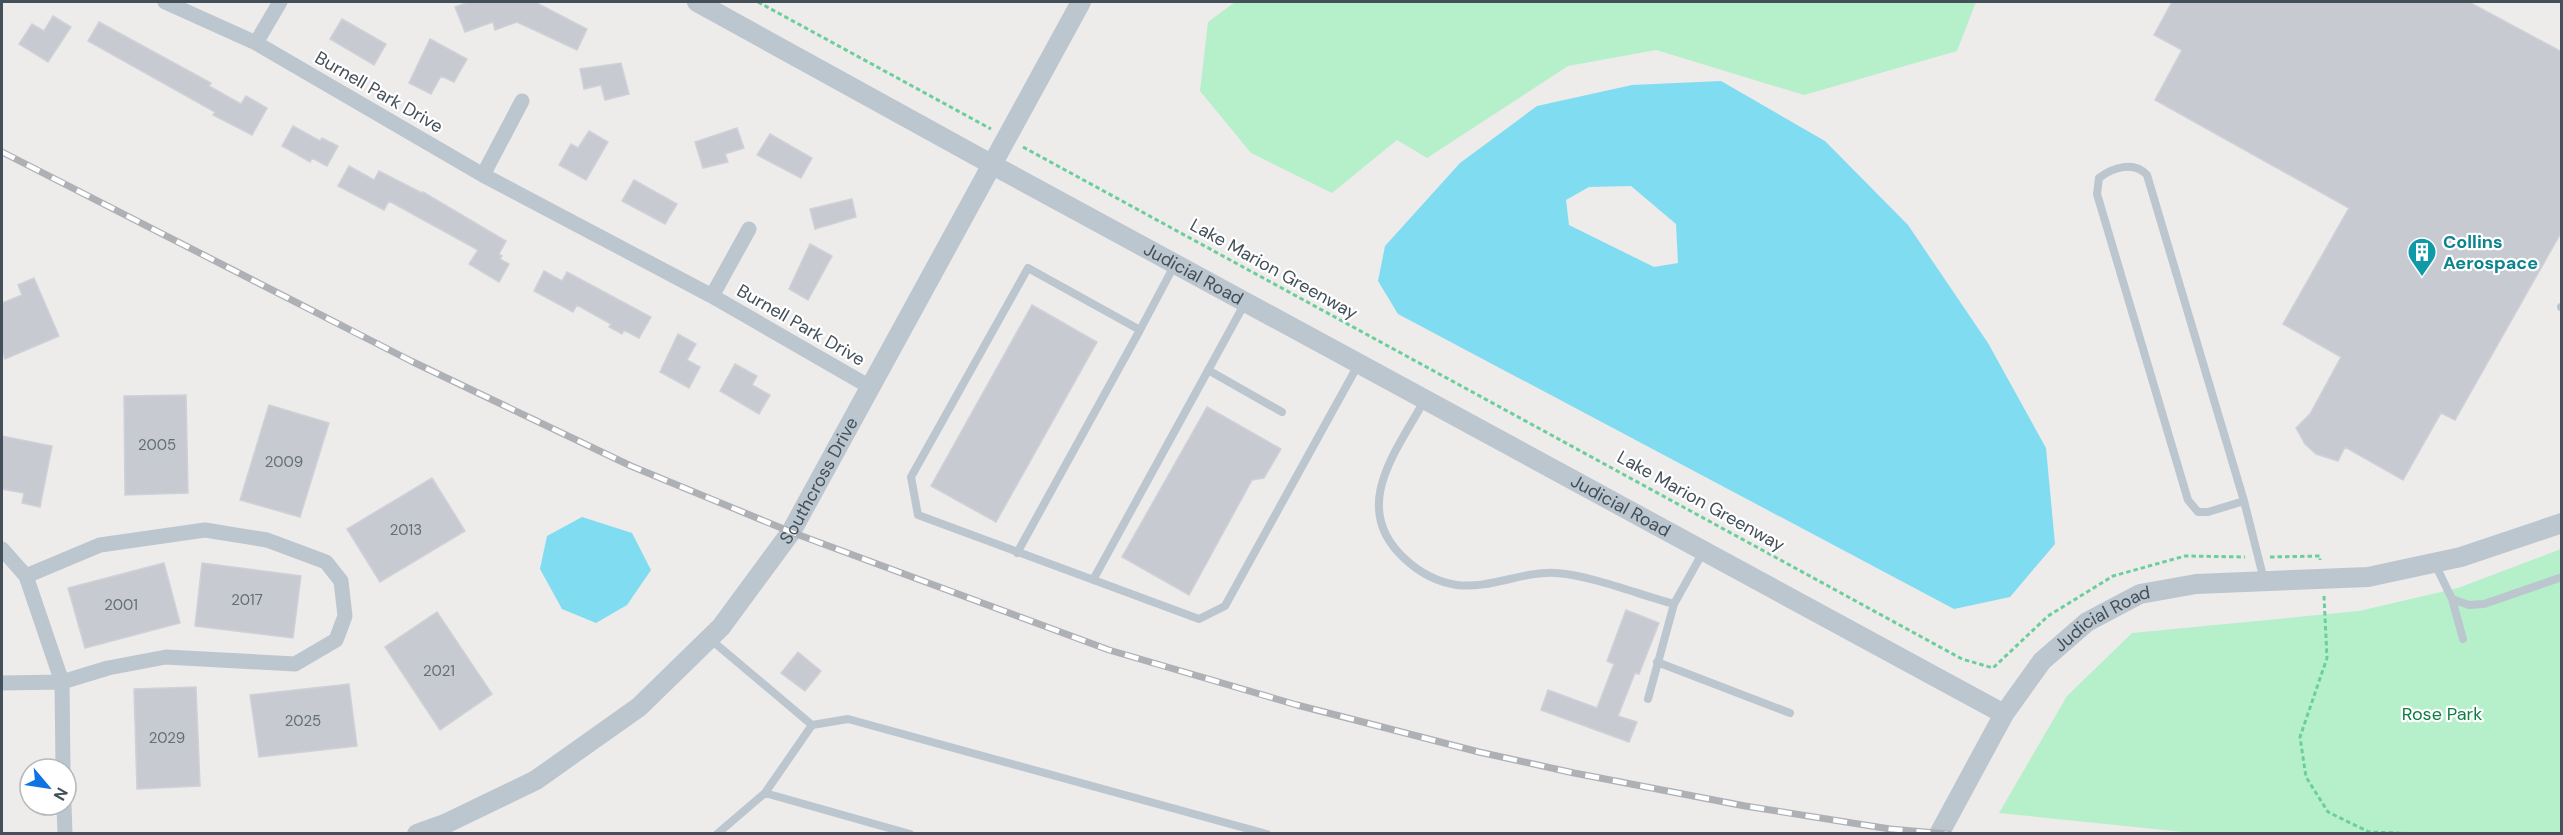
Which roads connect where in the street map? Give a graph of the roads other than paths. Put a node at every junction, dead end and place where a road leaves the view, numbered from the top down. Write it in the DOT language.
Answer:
graph roads {
  1 [pos="165,2"];
  2 [pos="280,2"];
  3 [pos="697,2"];
  4 [pos="1082,2"];
  5 [pos="256,43"];
  6 [pos="522,101"];
  7 [pos="991,164"];
  8 [pos="483,175"];
  9 [pos="749,228"];
  10 [pos="1175,264"];
  11 [pos="712,296"];
  12 [pos="1245,302"];
  13 [pos="1140,330"];
  14 [pos="1358,363"];
  15 [pos="1208,370"];
  16 [pos="870,387"];
  17 [pos="1425,400"];
  18 [pos="1282,412"];
  19 [pos="2244,501"];
  20 [pos="2562,523"];
  21 [pos="2,549"];
  22 [pos="1703,550"];
  23 [pos="1017,553"];
  24 [pos="2434,563"];
  25 [pos="26,576"];
  26 [pos="2562,577"];
  27 [pos="1093,580"];
  28 [pos="2265,581"];
  29 [pos="2452,599"];
  30 [pos="1674,604"];
  31 [pos="709,638"];
  32 [pos="2463,639"];
  33 [pos="1658,662"];
  34 [pos="62,682"];
  35 [pos="2,683"];
  36 [pos="1648,699"];
  37 [pos="1790,713"];
  38 [pos="2004,714"];
  39 [pos="812,725"];
  40 [pos="63,757"];
  41 [pos="765,793"];
  42 [pos="64,817"];
  43 [pos="65,834"];
  44 [pos="417,834"];
  45 [pos="717,834"];
  46 [pos="910,834"];
  47 [pos="1267,834"];
  48 [pos="1939,834"];
  1 -- 5 [label="street, Burnell Park Drive"];
  2 -- 5 [label="street"];
  3 -- 7 [label="street, Judicial Road"];
  4 -- 7 [label="street, Southcross Drive"];
  5 -- 8 [label="street, Burnell Park Drive"];
  6 -- 8 [label="street"];
  7 -- 10 [label="street, Judicial Road"];
  7 -- 16 [label="street, Southcross Drive"];
  8 -- 11 [label="street, Burnell Park Drive"];
  9 -- 11 [label="street, Burnell Park Drive"];
  10 -- 12 [label="street, Judicial Road"];
  10 -- 13 [label="lane"];
  11 -- 16 [label="street, Burnell Park Drive"];
  12 -- 14 [label="street, Judicial Road"];
  12 -- 15 [label="lane"];
  13 -- 23 [label="lane"];
  13 -- 23 [label="lane"];
  14 -- 17 [label="street, Judicial Road"];
  14 -- 27 [label="lane"];
  15 -- 18 [label="lane"];
  15 -- 27 [label="lane"];
  16 -- 31 [label="street, Southcross Drive"];
  17 -- 22 [label="street, Judicial Road"];
  17 -- 30 [label="lane"];
  19 -- 19 [label="lane"];
  19 -- 28 [label="lane"];
  20 -- 24 [label="street, Judicial Road"];
  21 -- 25 [label="street"];
  22 -- 30 [label="lane"];
  22 -- 38 [label="street, Judicial Road"];
  23 -- 27 [label="lane"];
  24 -- 28 [label="street, Judicial Road"];
  24 -- 29 [label="lane"];
  25 -- 34 [label="street"];
  25 -- 34 [label="street"];
  26 -- 29 [label="lane"];
  28 -- 38 [label="street, Judicial Road"];
  29 -- 32 [label="lane"];
  30 -- 33 [label="lane"];
  31 -- 39 [label="lane"];
  31 -- 44 [label="street, Southcross Drive"];
  33 -- 36 [label="lane"];
  33 -- 37 [label="lane"];
  34 -- 35 [label="street"];
  34 -- 40 [label="street"];
  38 -- 48 [label="street"];
  39 -- 41 [label="lane"];
  39 -- 47 [label="lane"];
  41 -- 45 [label="lane"];
  41 -- 46 [label="lane"];
  42 -- 43 [label="street"];
}
